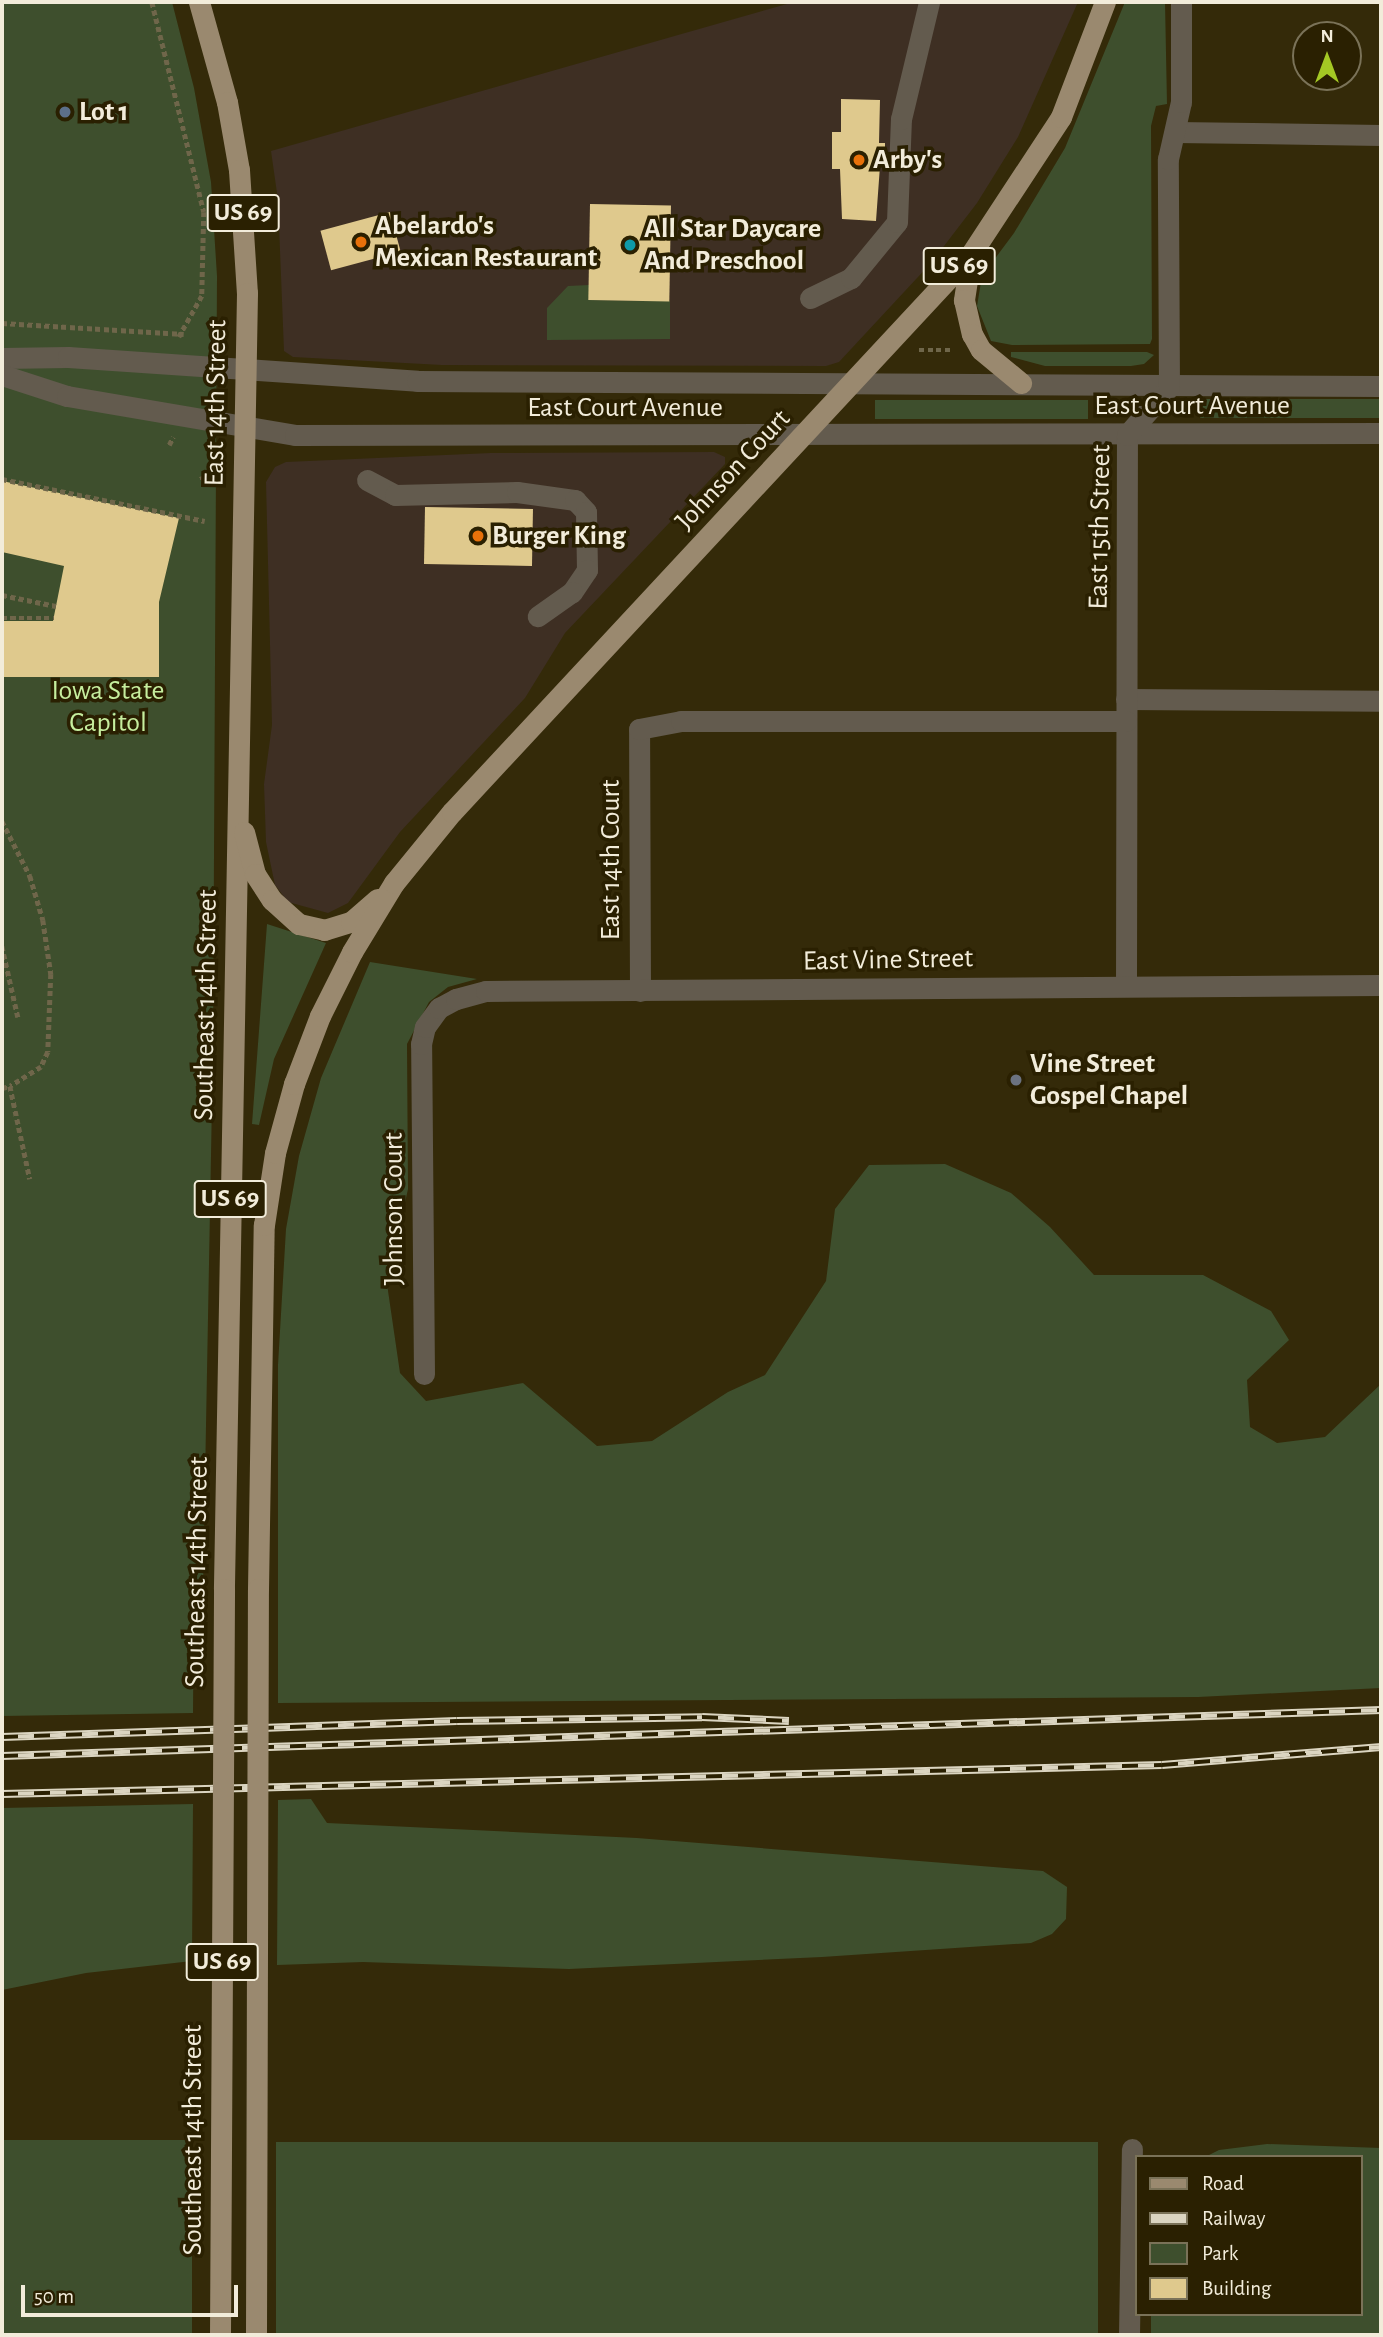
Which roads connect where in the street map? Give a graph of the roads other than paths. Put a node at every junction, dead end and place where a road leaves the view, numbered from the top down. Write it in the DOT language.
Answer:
graph roads {
  1 [pos="199,2"];
  2 [pos="929,2"];
  3 [pos="1105,2"];
  4 [pos="1181,2"];
  5 [pos="1175,132"];
  6 [pos="1381,135"];
  7 [pos="971,254"];
  8 [pos="810,298"];
  9 [pos="2,358"];
  10 [pos="246,371"];
  11 [pos="2,375"];
  12 [pos="856,382"];
  13 [pos="1021,383"];
  14 [pos="1381,386"];
  15 [pos="1169,387"];
  16 [pos="243,429"];
  17 [pos="1381,433"];
  18 [pos="803,435"];
  19 [pos="1127,435"];
  20 [pos="366,481"];
  21 [pos="538,615"];
  22 [pos="1126,699"];
  23 [pos="1381,701"];
  24 [pos="1126,721"];
  25 [pos="238,810"];
  26 [pos="394,883"];
  27 [pos="1381,985"];
  28 [pos="1126,986"];
  29 [pos="640,990"];
  30 [pos="421,1044"];
  31 [pos="424,1374"];
  32 [pos="1132,2149"];
  33 [pos="220,2335"];
  34 [pos="256,2335"];
  35 [pos="1129,2335"];
  1 -- 10 [label="main road, East 14th Street / US 69"];
  2 -- 8 [label="street"];
  3 -- 7 [label="main road, Johnson Court / US 69"];
  4 -- 5 [label="street"];
  5 -- 6 [label="street"];
  5 -- 15 [label="street"];
  7 -- 12 [label="main road, Johnson Court / US 69"];
  7 -- 13 [label="main road"];
  9 -- 10 [label="street, East Court Avenue"];
  10 -- 12 [label="street, East Court Avenue"];
  10 -- 16 [label="main road, East 14th Street / US 69"];
  11 -- 16 [label="street, East Court Avenue"];
  12 -- 13 [label="street, East Court Avenue"];
  12 -- 18 [label="main road, Johnson Court / US 69"];
  13 -- 15 [label="street, East Court Avenue"];
  14 -- 15 [label="street, East Court Avenue"];
  15 -- 19 [label="street, East 15th Street"];
  16 -- 18 [label="street, East Court Avenue"];
  16 -- 25 [label="main road, East 14th Street / US 69"];
  17 -- 19 [label="street, East Court Avenue"];
  18 -- 19 [label="street, East Court Avenue"];
  18 -- 26 [label="main road, Johnson Court / US 69"];
  19 -- 22 [label="street, East 15th Street"];
  20 -- 21 [label="street"];
  22 -- 23 [label="street"];
  22 -- 24 [label="street, East 15th Street"];
  24 -- 28 [label="street, East 15th Street"];
  24 -- 29 [label="street, East 14th Court"];
  25 -- 26 [label="main road"];
  25 -- 33 [label="main road, Southeast 14th Street / US 69, bridge"];
  26 -- 34 [label="main road, US 69, bridge"];
  27 -- 28 [label="street, East Vine Street"];
  28 -- 29 [label="street, East Vine Street"];
  29 -- 30 [label="street, East Vine Street"];
  30 -- 31 [label="street, Johnson Court"];
  32 -- 35 [label="street"];
}
